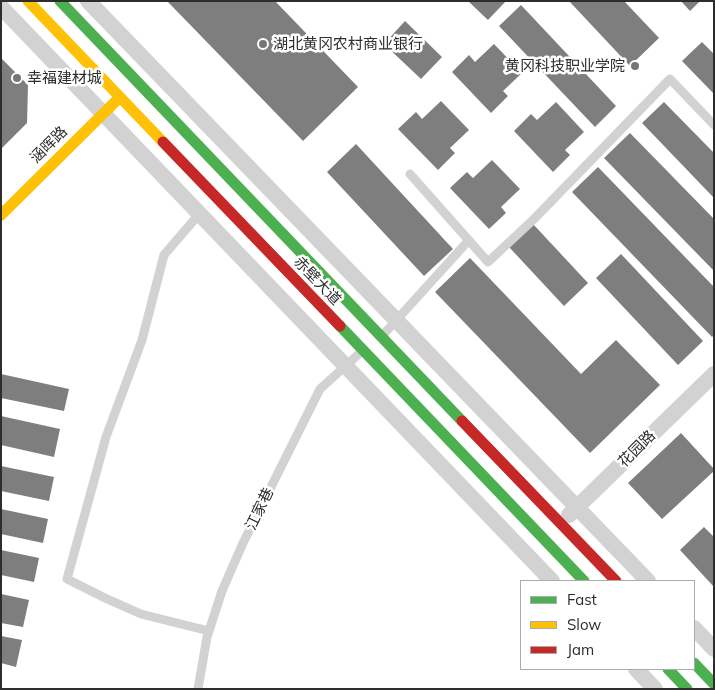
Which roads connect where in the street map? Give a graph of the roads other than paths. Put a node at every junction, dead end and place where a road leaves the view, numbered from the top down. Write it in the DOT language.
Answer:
graph roads {
  1 [pos="28,1"];
  2 [pos="60,1"];
  3 [pos="88,1"];
  4 [pos="1,7"];
  5 [pos="120,97"];
  6 [pos="103,113"];
  7 [pos="714,125"];
  8 [pos="410,174"];
  9 [pos="200,214"];
  10 [pos="1,215"];
  11 [pos="469,240"];
  12 [pos="396,320"];
  13 [pos="382,336"];
  14 [pos="362,350"];
  15 [pos="345,366"];
  16 [pos="714,374"];
  17 [pos="577,507"];
  18 [pos="560,524"];
  19 [pos="551,580"];
  20 [pos="583,580"];
  21 [pos="615,580"];
  22 [pos="647,580"];
  23 [pos="695,629"];
  24 [pos="209,631"];
  25 [pos="714,649"];
  26 [pos="695,664"];
  27 [pos="637,670"];
  28 [pos="669,670"];
  29 [pos="714,684"];
  30 [pos="198,689"];
  31 [pos="655,689"];
  32 [pos="687,689"];
  1 -- 5 [label="main road, 赤壁大道"];
  2 -- 13 [label="main road, 赤壁大道"];
  3 -- 12 [label="street"];
  4 -- 6 [label="street"];
  5 -- 6 [label="main road, 涵晖路"];
  5 -- 14 [label="main road, 赤壁大道"];
  6 -- 9 [label="street"];
  6 -- 10 [label="main road, 涵晖路"];
  7 -- 11 [label="lane"];
  8 -- 11 [label="lane"];
  9 -- 15 [label="street"];
  9 -- 24 [label="lane"];
  11 -- 12 [label="lane"];
  12 -- 13 [label="lane"];
  12 -- 17 [label="street"];
  13 -- 18 [label="main road, 赤壁大道"];
  14 -- 15 [label="lane, 江家巷"];
  14 -- 20 [label="main road, 赤壁大道"];
  15 -- 19 [label="street"];
  15 -- 24 [label="lane, 江家巷"];
  16 -- 17 [label="street, 花园路"];
  17 -- 18 [label="street, 花园路"];
  17 -- 22 [label="street"];
  18 -- 21 [label="main road, 赤壁大道"];
  23 -- 25 [label="street"];
  24 -- 30 [label="lane, 江家巷"];
  26 -- 29 [label="main road"];
  27 -- 31 [label="street"];
  28 -- 32 [label="main road"];
}
